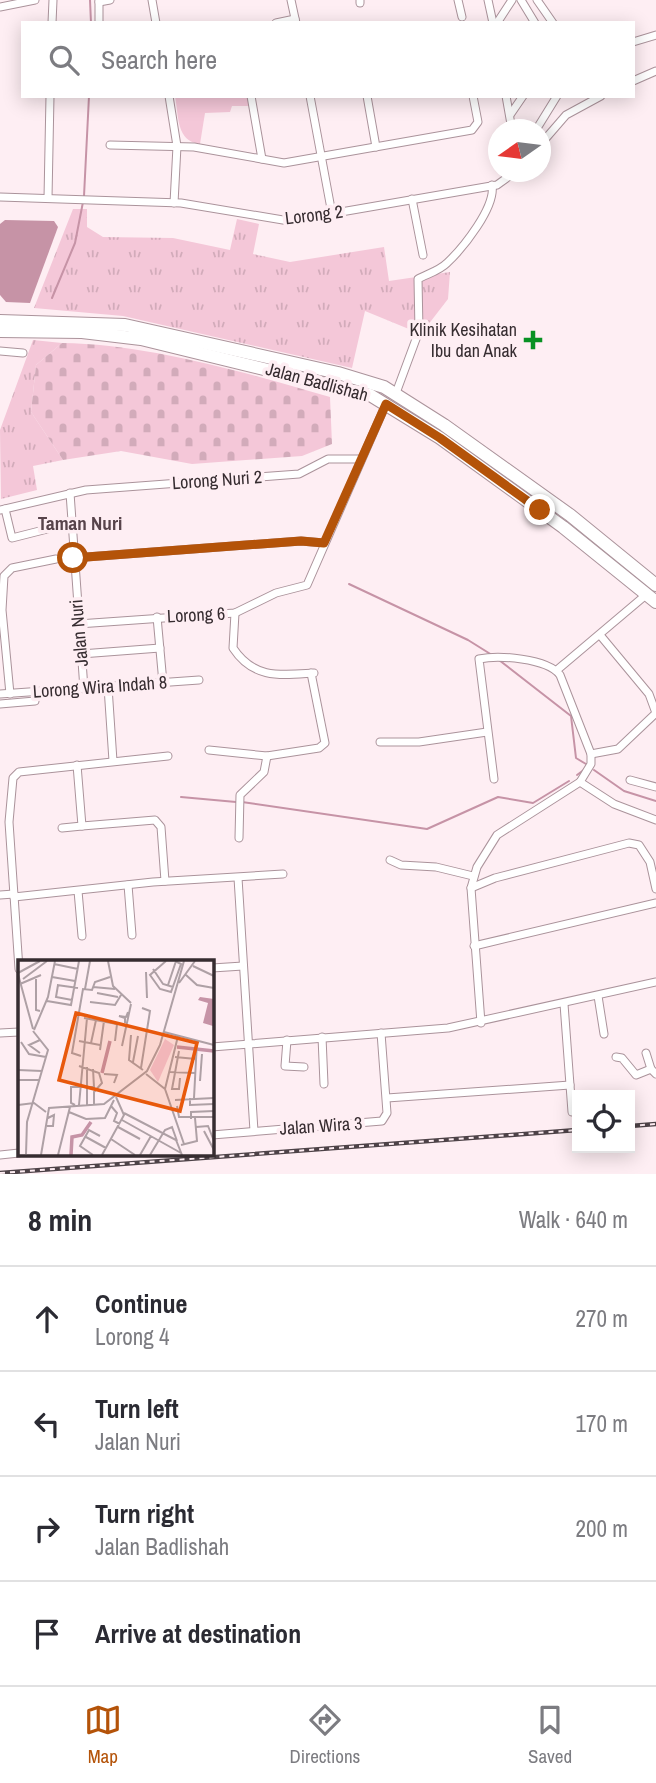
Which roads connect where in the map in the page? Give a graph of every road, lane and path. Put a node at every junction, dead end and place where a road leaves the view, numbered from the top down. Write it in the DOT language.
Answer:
graph roads {
  1 [pos="35,0"];
  2 [pos="52,0"];
  3 [pos="110,0"];
  4 [pos="152,0"];
  5 [pos="291,0"];
  6 [pos="458,0"];
  7 [pos="488,0"];
  8 [pos="512,0"];
  9 [pos="521,0"];
  10 [pos="548,0"];
  11 [pos="99,1"];
  12 [pos="538,1"];
  13 [pos="0,7"];
  14 [pos="462,17"];
  15 [pos="52,21"];
  16 [pos="99,21"];
  17 [pos="156,21"];
  18 [pos="295,21"];
  19 [pos="494,21"];
  20 [pos="496,21"];
  21 [pos="534,21"];
  22 [pos="552,21"];
  23 [pos="656,36"];
  24 [pos="635,41"];
  25 [pos="656,71"];
  26 [pos="635,80"];
  27 [pos="50,98"];
  28 [pos="169,98"];
  29 [pos="251,98"];
  30 [pos="310,98"];
  31 [pos="367,98"];
  32 [pos="473,98"];
  33 [pos="506,98"];
  34 [pos="522,98"];
  35 [pos="556,98"];
  36 [pos="597,98"];
  37 [pos="510,116"];
  38 [pos="510,119"];
  39 [pos="543,119"];
  40 [pos="551,133"];
  41 [pos="110,145"];
  42 [pos="177,146"];
  43 [pos="376,148"];
  44 [pos="321,157"];
  45 [pos="262,159"];
  46 [pos="499,182"];
  47 [pos="492,186"];
  48 [pos="0,197"];
  49 [pos="48,198"];
  50 [pos="412,199"];
  51 [pos="174,203"];
  52 [pos="332,214"];
  53 [pos="423,255"];
  54 [pos="0,315"];
  55 [pos="7,321"];
  56 [pos="0,331"];
  57 [pos="173,340"];
  58 [pos="0,351"];
  59 [pos="23,353"];
  60 [pos="396,393"];
  61 [pos="386,404"];
  62 [pos="359,458"];
  63 [pos="70,493"];
  64 [pos="2,509"];
  65 [pos="71,523"];
  66 [pos="324,543"];
  67 [pos="73,558"];
  68 [pos="56,559"];
  69 [pos="654,590"];
  70 [pos="234,613"];
  71 [pos="157,617"];
  72 [pos="78,624"];
  73 [pos="600,635"];
  74 [pos="160,648"];
  75 [pos="81,654"];
  76 [pos="556,670"];
  77 [pos="199,680"];
  78 [pos="163,683"];
  79 [pos="108,687"];
  80 [pos="84,689"];
  81 [pos="36,692"];
  82 [pos="0,694"];
  83 [pos="10,694"];
  84 [pos="0,704"];
  85 [pos="656,713"];
  86 [pos="487,732"];
  87 [pos="380,742"];
  88 [pos="209,750"];
  89 [pos="591,754"];
  90 [pos="169,756"];
  91 [pos="267,756"];
  92 [pos="113,761"];
  93 [pos="77,765"];
  94 [pos="494,779"];
  95 [pos="630,780"];
  96 [pos="580,782"];
  97 [pos="656,787"];
  98 [pos="656,820"];
  99 [pos="82,826"];
  100 [pos="62,828"];
  101 [pos="239,838"];
  102 [pos="390,860"];
  103 [pos="283,874"];
  104 [pos="473,876"];
  105 [pos="238,878"];
  106 [pos="165,881"];
  107 [pos="128,885"];
  108 [pos="471,888"];
  109 [pos="656,889"];
  110 [pos="78,891"];
  111 [pos="0,895"];
  112 [pos="14,896"];
  113 [pos="656,903"];
  114 [pos="132,935"];
  115 [pos="82,936"];
  116 [pos="474,946"];
  117 [pos="18,960"];
  118 [pos="243,967"];
  119 [pos="214,968"];
  120 [pos="656,982"];
  121 [pos="598,996"];
  122 [pos="564,1004"];
  123 [pos="481,1023"];
  124 [pos="18,1032"];
  125 [pos="381,1032"];
  126 [pos="0,1033"];
  127 [pos="604,1034"];
  128 [pos="322,1037"];
  129 [pos="287,1040"];
  130 [pos="249,1044"];
  131 [pos="214,1047"];
  132 [pos="646,1053"];
  133 [pos="616,1057"];
  134 [pos="304,1066"];
  135 [pos="653,1072"];
  136 [pos="324,1084"];
  137 [pos="570,1086"];
  138 [pos="387,1098"];
  139 [pos="572,1112"];
  140 [pos="254,1132"];
  141 [pos="214,1135"];
  142 [pos="18,1153"];
  143 [pos="0,1155"];
  1 -- 13 [label="street"];
  2 -- 15 [label="street"];
  3 -- 11 [label="street"];
  4 -- 17 [label="street"];
  5 -- 18 [label="street"];
  6 -- 14 [label="street"];
  7 -- 19 [label="street"];
  8 -- 20 [label="street"];
  9 -- 21 [label="street"];
  10 -- 12 [label="street"];
  11 -- 16 [label="street"];
  12 -- 22 [label="street"];
  23 -- 24 [label="street"];
  25 -- 26 [label="street"];
  27 -- 49 [label="street"];
  28 -- 42 [label="street"];
  29 -- 45 [label="street"];
  30 -- 44 [label="street"];
  31 -- 43 [label="street"];
  32 -- 43 [label="street"];
  33 -- 37 [label="street"];
  34 -- 37 [label="street"];
  35 -- 39 [label="street"];
  36 -- 40 [label="street"];
  37 -- 38 [label="street"];
  41 -- 42 [label="street"];
  42 -- 45 [label="street"];
  42 -- 51 [label="street"];
  43 -- 44 [label="street"];
  44 -- 45 [label="street"];
  44 -- 52 [label="street"];
  46 -- 47 [label="street"];
  47 -- 50 [label="street, Lorong 2"];
  47 -- 60 [label="street"];
  48 -- 49 [label="street, Lorong 2"];
  49 -- 51 [label="street, Lorong 2"];
  50 -- 52 [label="street, Lorong 2"];
  50 -- 53 [label="street"];
  51 -- 52 [label="street, Lorong 2"];
  54 -- 55 [label="main road"];
  55 -- 57 [label="main road, Jalan Badlishah"];
  56 -- 57 [label="main road, Jalan Badlishah"];
  57 -- 60 [label="main road, Jalan Badlishah"];
  57 -- 61 [label="main road, Jalan Badlishah"];
  58 -- 59 [label="street"];
  60 -- 69 [label="main road, Jalan Badlishah"];
  61 -- 62 [label="street"];
  61 -- 69 [label="main road, Jalan Badlishah"];
  62 -- 63 [label="street, Lorong Nuri 2"];
  62 -- 66 [label="street"];
  63 -- 64 [label="street, Lorong Nuri 2"];
  63 -- 65 [label="street, Jalan Nuri"];
  64 -- 65 [label="street"];
  65 -- 67 [label="street, Jalan Nuri"];
  66 -- 67 [label="street"];
  66 -- 70 [label="street, Lorong 6"];
  67 -- 72 [label="street, Jalan Nuri"];
  68 -- 83 [label="street"];
  69 -- 73 [label="street"];
  70 -- 71 [label="street, Lorong 6"];
  70 -- 91 [label="street"];
  71 -- 72 [label="street, Lorong 6"];
  71 -- 74 [label="street"];
  72 -- 75 [label="street, Jalan Nuri"];
  73 -- 76 [label="street"];
  73 -- 85 [label="street"];
  74 -- 75 [label="street"];
  74 -- 78 [label="street"];
  75 -- 80 [label="street, Jalan Nuri"];
  76 -- 86 [label="street"];
  76 -- 89 [label="street"];
  77 -- 78 [label="street, Lorong Wira Indah 8"];
  78 -- 79 [label="street, Lorong Wira Indah 8"];
  79 -- 80 [label="street, Lorong Wira Indah 8"];
  79 -- 92 [label="street"];
  80 -- 81 [label="street, Lorong Wira Indah 8"];
  81 -- 83 [label="street, Lorong Wira Indah 8"];
  81 -- 84 [label="street"];
  82 -- 83 [label="street, Lorong Wira Indah 8"];
  85 -- 89 [label="street"];
  86 -- 87 [label="street"];
  86 -- 94 [label="street"];
  88 -- 91 [label="street"];
  89 -- 96 [label="street"];
  90 -- 92 [label="street"];
  91 -- 101 [label="street"];
  92 -- 93 [label="street"];
  93 -- 99 [label="street"];
  93 -- 112 [label="street"];
  95 -- 97 [label="street"];
  96 -- 98 [label="street"];
  96 -- 104 [label="street"];
  99 -- 100 [label="street"];
  99 -- 106 [label="street"];
  102 -- 104 [label="street"];
  103 -- 105 [label="street"];
  104 -- 108 [label="street"];
  105 -- 106 [label="street"];
  105 -- 118 [label="street"];
  106 -- 107 [label="street"];
  107 -- 110 [label="street"];
  107 -- 114 [label="street"];
  108 -- 109 [label="street"];
  108 -- 116 [label="street"];
  110 -- 112 [label="street"];
  110 -- 115 [label="street"];
  111 -- 112 [label="street"];
  112 -- 117 [label="street"];
  113 -- 116 [label="street"];
  116 -- 123 [label="street"];
  118 -- 119 [label="street"];
  118 -- 130 [label="street"];
  120 -- 121 [label="street"];
  121 -- 122 [label="street"];
  121 -- 127 [label="street"];
  122 -- 123 [label="street"];
  122 -- 137 [label="street"];
  123 -- 125 [label="street"];
  124 -- 126 [label="street"];
  125 -- 128 [label="street"];
  125 -- 138 [label="street"];
  128 -- 129 [label="street"];
  128 -- 136 [label="street"];
  129 -- 130 [label="street"];
  129 -- 134 [label="street"];
  130 -- 131 [label="street"];
  130 -- 140 [label="street"];
  132 -- 135 [label="street"];
  133 -- 135 [label="street"];
  137 -- 138 [label="street"];
  137 -- 139 [label="street"];
  138 -- 140 [label="street, Jalan Wira 3"];
  140 -- 141 [label="street, Jalan Wira 3"];
  142 -- 143 [label="street"];
}
